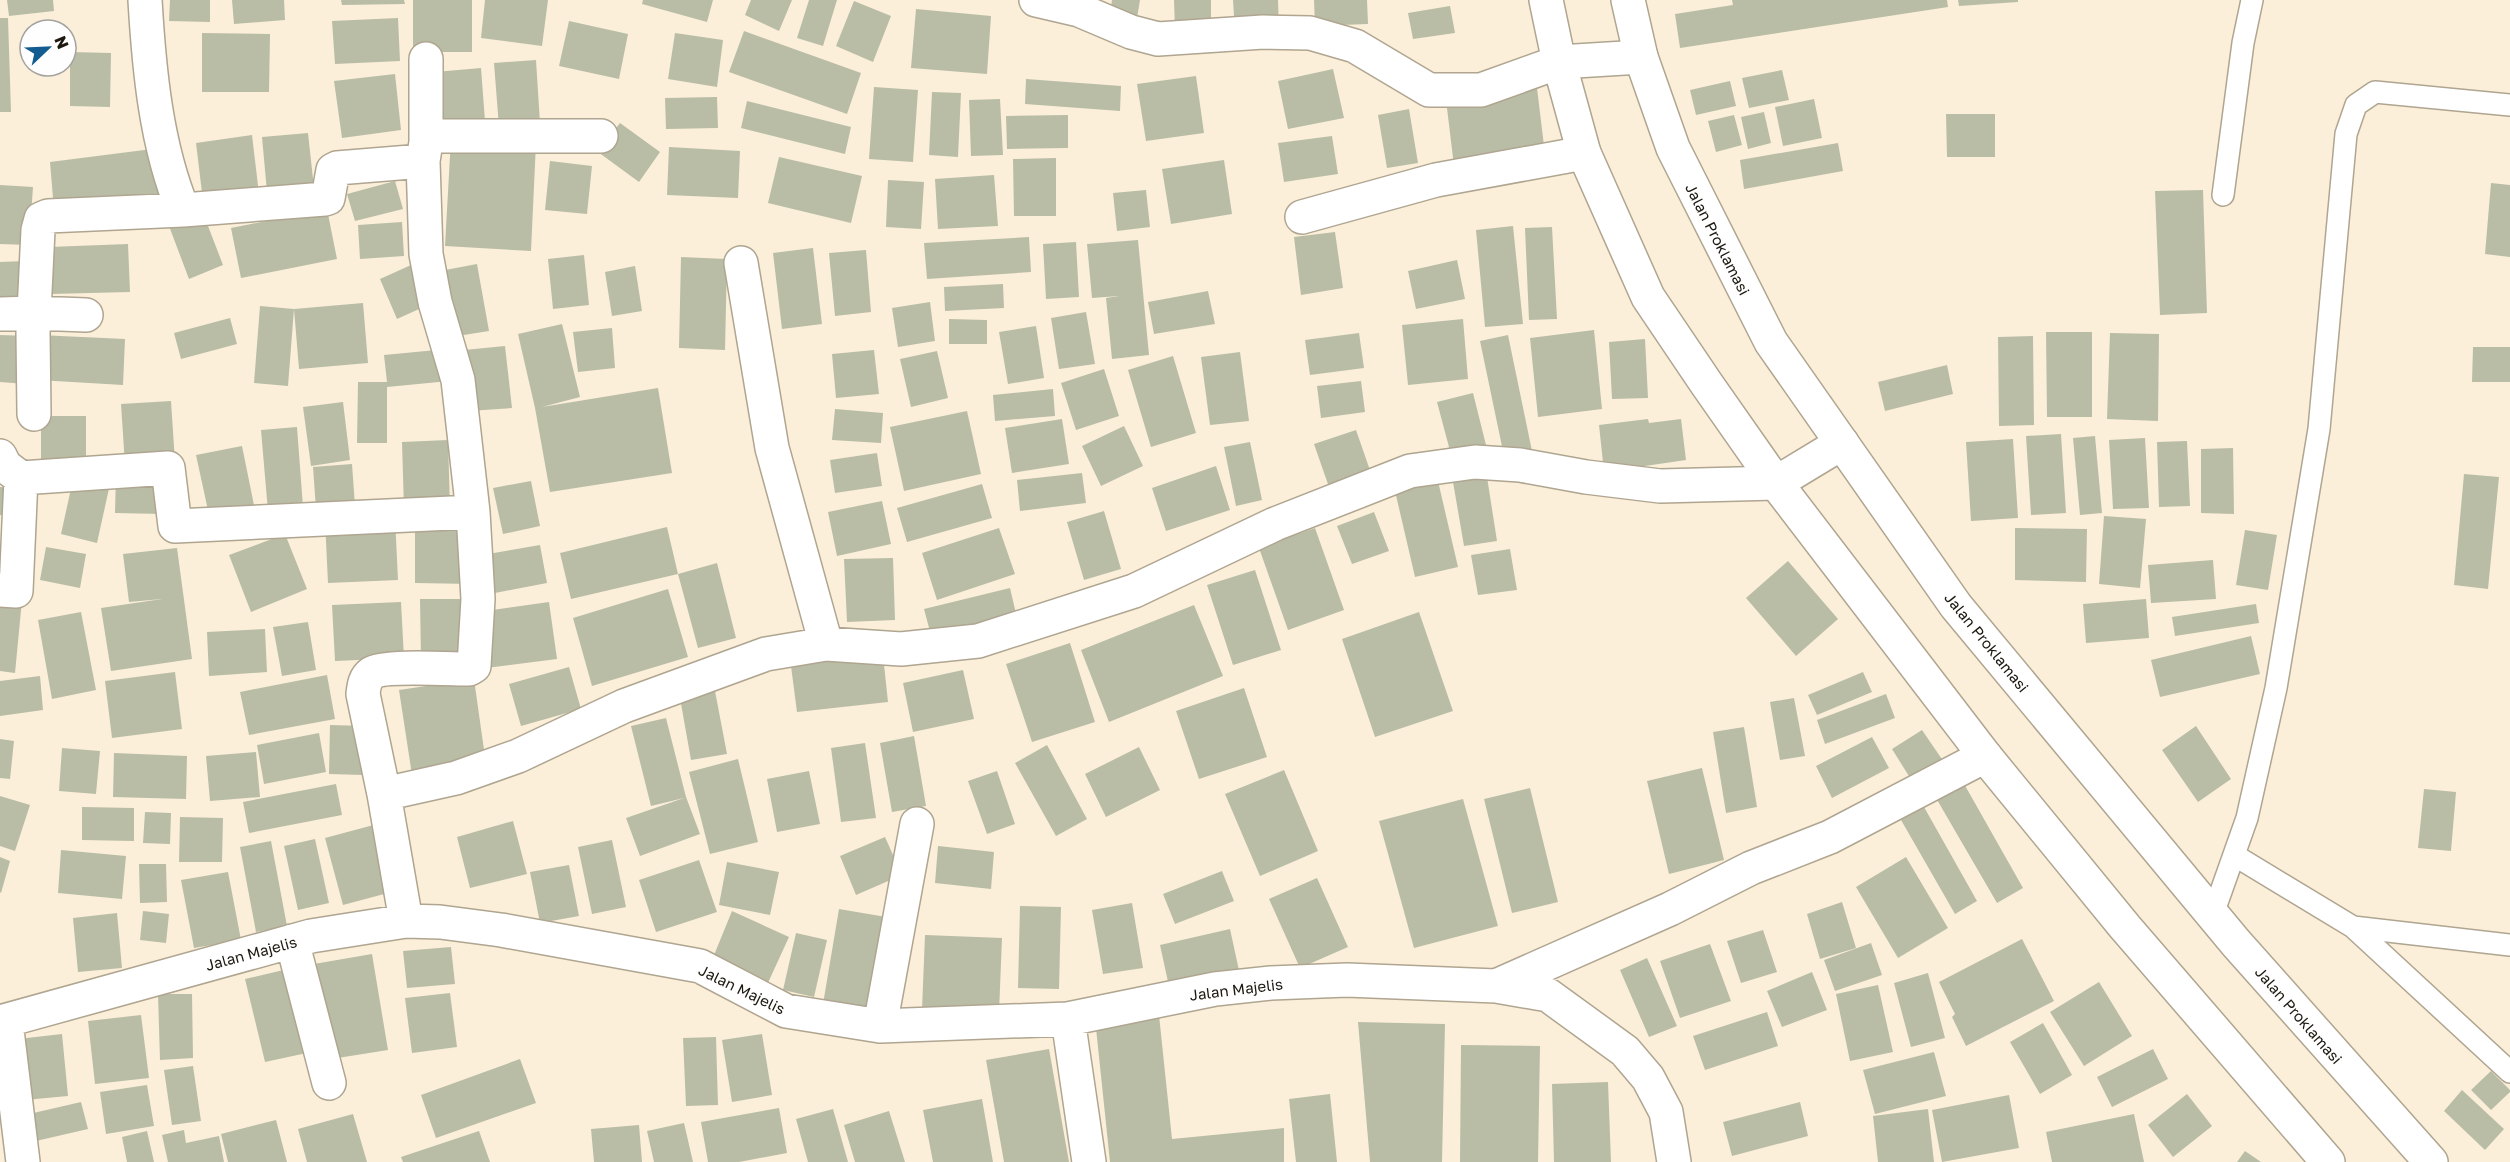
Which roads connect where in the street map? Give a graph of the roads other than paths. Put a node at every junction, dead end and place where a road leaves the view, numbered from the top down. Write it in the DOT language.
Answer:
graph roads {
  1 [pos="145,0"];
  2 [pos="1036,0"];
  3 [pos="1546,0"];
  4 [pos="1628,0"];
  5 [pos="2252,0"];
  6 [pos="1641,57"];
  7 [pos="426,59"];
  8 [pos="1559,62"];
  9 [pos="2510,105"];
  10 [pos="601,136"];
  11 [pos="424,148"];
  12 [pos="1584,153"];
  13 [pos="2223,195"];
  14 [pos="183,210"];
  15 [pos="1302,217"];
  16 [pos="741,263"];
  17 [pos="34,313"];
  18 [pos="0,314"];
  19 [pos="86,315"];
  20 [pos="34,414"];
  21 [pos="1842,443"];
  22 [pos="10,467"];
  23 [pos="1776,483"];
  24 [pos="473,512"];
  25 [pos="0,590"];
  26 [pos="826,644"];
  27 [pos="1985,756"];
  28 [pos="384,794"];
  29 [pos="917,824"];
  30 [pos="2234,855"];
  31 [pos="2213,914"];
  32 [pos="406,921"];
  33 [pos="2353,927"];
  34 [pos="292,941"];
  35 [pos="2510,945"];
  36 [pos="1496,986"];
  37 [pos="1068,1019"];
  38 [pos="3,1022"];
  39 [pos="880,1026"];
  40 [pos="2510,1072"];
  41 [pos="329,1083"];
  42 [pos="23,1162"];
  43 [pos="1089,1162"];
  44 [pos="1674,1162"];
  45 [pos="2328,1162"];
  46 [pos="2431,1162"];
  1 -- 14 [label="street"];
  2 -- 8 [label="street"];
  3 -- 8 [label="street"];
  4 -- 6 [label="street, Jalan Proklamasi"];
  5 -- 13 [label="lane"];
  6 -- 8 [label="street"];
  6 -- 21 [label="street, Jalan Proklamasi"];
  7 -- 11 [label="street"];
  8 -- 12 [label="street"];
  9 -- 30 [label="lane"];
  10 -- 11 [label="street"];
  11 -- 14 [label="street"];
  11 -- 24 [label="street"];
  12 -- 15 [label="street"];
  12 -- 23 [label="street"];
  14 -- 17 [label="street"];
  16 -- 26 [label="street"];
  17 -- 18 [label="street"];
  17 -- 19 [label="street"];
  17 -- 20 [label="street"];
  21 -- 23 [label="street"];
  21 -- 31 [label="street, Jalan Proklamasi"];
  22 -- 24 [label="street"];
  22 -- 25 [label="street"];
  23 -- 26 [label="street"];
  23 -- 27 [label="street"];
  24 -- 28 [label="street"];
  26 -- 28 [label="street"];
  27 -- 36 [label="street"];
  27 -- 45 [label="street"];
  28 -- 32 [label="street"];
  29 -- 39 [label="street"];
  30 -- 31 [label="lane"];
  30 -- 33 [label="lane"];
  31 -- 46 [label="street, Jalan Proklamasi"];
  32 -- 34 [label="street, Jalan Majelis"];
  32 -- 39 [label="street, Jalan Majelis"];
  33 -- 35 [label="lane"];
  33 -- 40 [label="lane"];
  34 -- 38 [label="street, Jalan Majelis"];
  34 -- 41 [label="street"];
  36 -- 37 [label="street, Jalan Majelis"];
  36 -- 44 [label="street, Jalan Majelis"];
  37 -- 39 [label="street, Jalan Majelis"];
  37 -- 43 [label="street"];
  38 -- 42 [label="street"];
}
